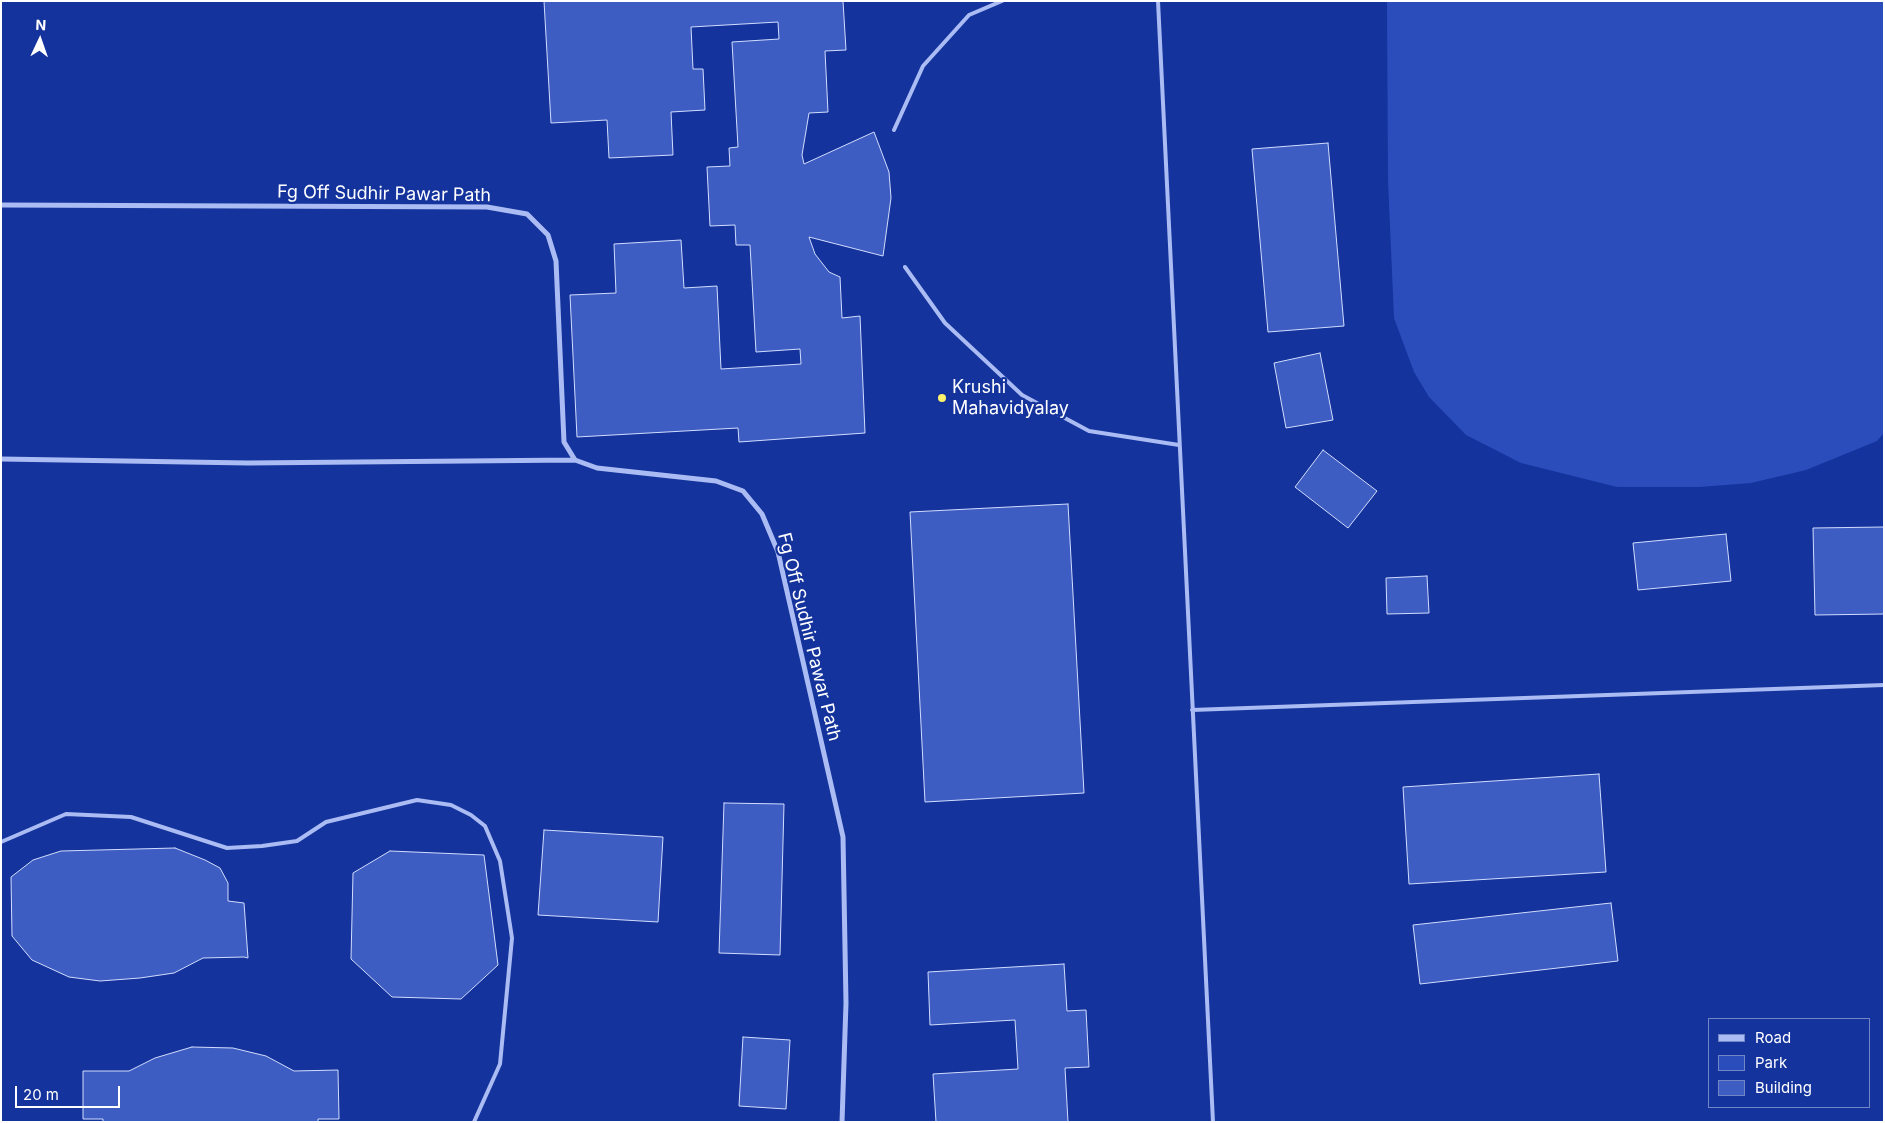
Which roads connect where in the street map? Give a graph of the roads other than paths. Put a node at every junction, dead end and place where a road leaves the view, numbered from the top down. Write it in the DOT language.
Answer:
graph roads {
  1 [pos="1002,1"];
  2 [pos="1158,1"];
  3 [pos="894,130"];
  4 [pos="1,205"];
  5 [pos="905,267"];
  6 [pos="1179,445"];
  7 [pos="1,459"];
  8 [pos="575,460"];
  9 [pos="1884,685"];
  10 [pos="1192,710"];
  11 [pos="1,842"];
  12 [pos="474,1122"];
  13 [pos="842,1122"];
  14 [pos="1213,1122"];
  1 -- 3 [label="lane"];
  2 -- 6 [label="lane"];
  4 -- 8 [label="street, Fg Off Sudhir Pawar Path"];
  5 -- 6 [label="lane"];
  6 -- 10 [label="lane"];
  7 -- 8 [label="street"];
  8 -- 13 [label="street, Fg Off Sudhir Pawar Path"];
  9 -- 10 [label="lane"];
  10 -- 14 [label="lane"];
  11 -- 12 [label="lane"];
}
